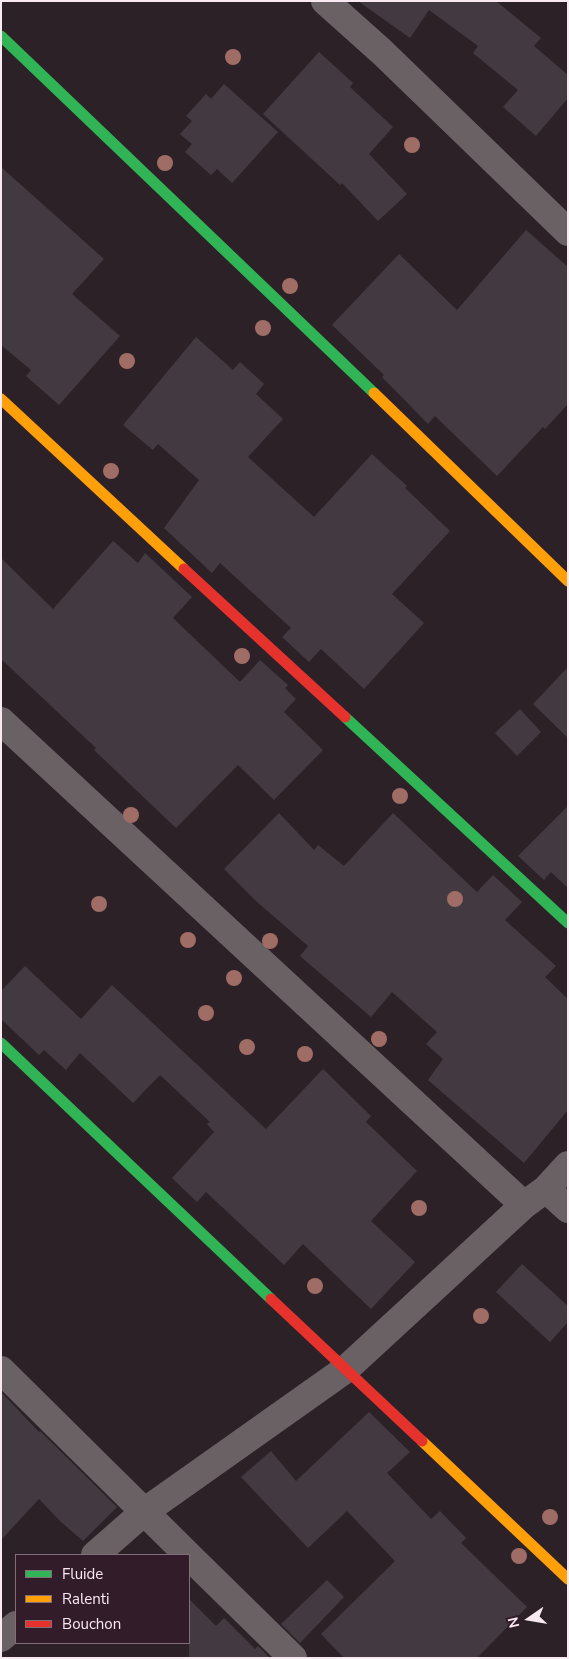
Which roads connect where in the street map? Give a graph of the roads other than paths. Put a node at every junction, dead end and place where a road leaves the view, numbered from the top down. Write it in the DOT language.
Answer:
graph roads {
  1 [pos="324,1"];
  2 [pos="1,36"];
  3 [pos="568,232"];
  4 [pos="1,399"];
  5 [pos="568,582"];
  6 [pos="1,721"];
  7 [pos="568,923"];
  8 [pos="1,1043"];
  9 [pos="568,1165"];
  10 [pos="546,1189"];
  11 [pos="524,1205"];
  12 [pos="568,1209"];
  13 [pos="346,1369"];
  14 [pos="1,1370"];
  15 [pos="144,1512"];
  16 [pos="96,1554"];
  17 [pos="186,1554"];
  18 [pos="190,1558"];
  19 [pos="568,1579"];
  20 [pos="15,1626"];
  21 [pos="1,1638"];
  22 [pos="293,1658"];
  1 -- 3 [label="street"];
  2 -- 5 [label="street"];
  4 -- 7 [label="street"];
  6 -- 11 [label="street"];
  8 -- 13 [label="street"];
  9 -- 10 [label="street"];
  10 -- 11 [label="street"];
  10 -- 12 [label="street"];
  11 -- 13 [label="street"];
  13 -- 15 [label="street"];
  13 -- 19 [label="street"];
  14 -- 15 [label="street"];
  15 -- 16 [label="street"];
  15 -- 17 [label="street"];
  18 -- 22 [label="street"];
  20 -- 21 [label="street"];
}
